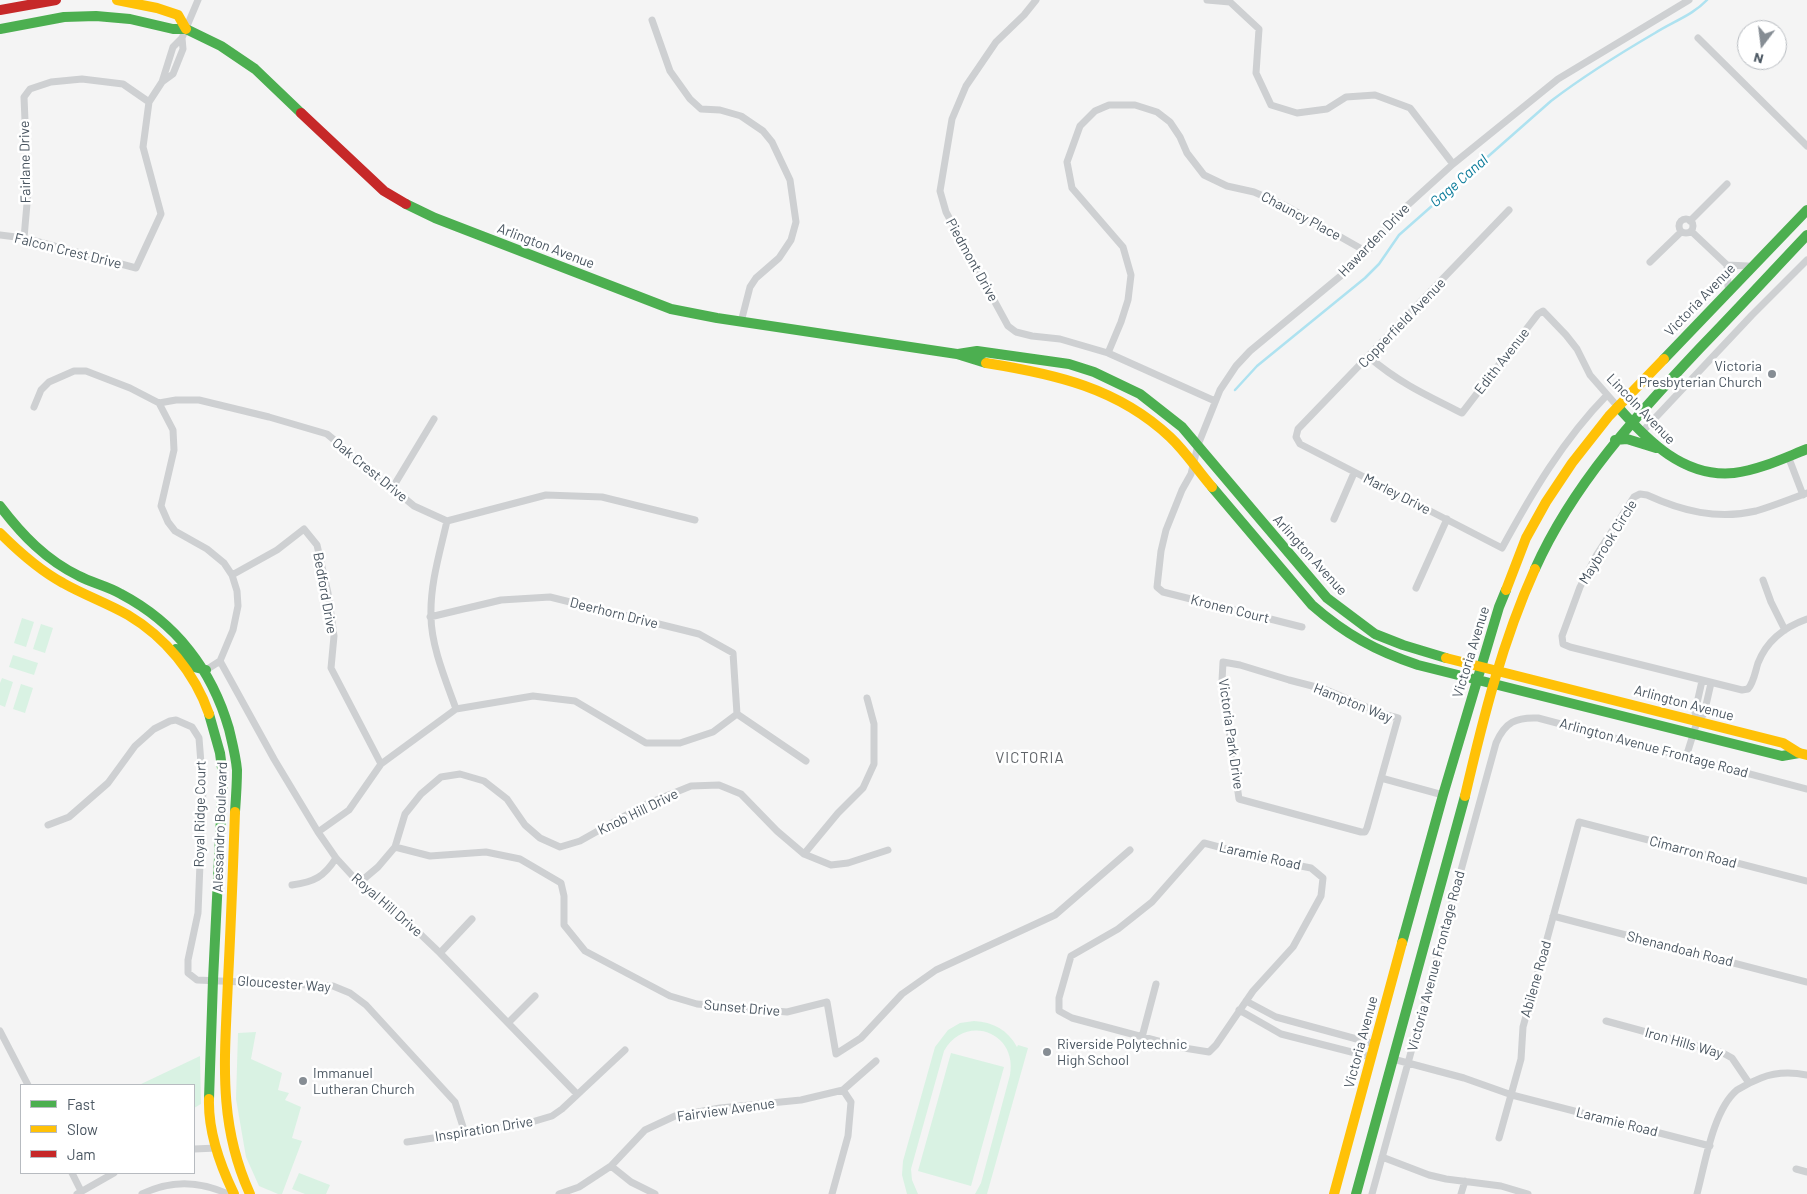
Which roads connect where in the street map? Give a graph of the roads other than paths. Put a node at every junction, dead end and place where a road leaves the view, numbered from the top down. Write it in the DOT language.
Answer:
graph roads {
  1 [pos="56,0"];
  2 [pos="117,0"];
  3 [pos="198,0"];
  4 [pos="1036,0"];
  5 [pos="1207,0"];
  6 [pos="1688,0"];
  7 [pos="0,10"];
  8 [pos="652,20"];
  9 [pos="186,28"];
  10 [pos="0,29"];
  11 [pos="1698,38"];
  12 [pos="149,102"];
  13 [pos="1807,146"];
  14 [pos="1452,164"];
  15 [pos="1727,184"];
  16 [pos="1510,210"];
  17 [pos="1807,210"];
  18 [pos="1690,221"];
  19 [pos="1691,231"];
  20 [pos="1681,232"];
  21 [pos="0,235"];
  22 [pos="1807,235"];
  23 [pos="24,238"];
  24 [pos="1367,252"];
  25 [pos="1650,262"];
  26 [pos="1806,263"];
  27 [pos="1727,265"];
  28 [pos="1750,268"];
  29 [pos="1730,290"];
  30 [pos="1544,311"];
  31 [pos="741,322"];
  32 [pos="1108,353"];
  33 [pos="956,354"];
  34 [pos="1370,357"];
  35 [pos="1607,395"];
  36 [pos="1215,401"];
  37 [pos="159,403"];
  38 [pos="34,407"];
  39 [pos="1618,407"];
  40 [pos="434,419"];
  41 [pos="1631,422"];
  42 [pos="1641,433"];
  43 [pos="1296,437"];
  44 [pos="1615,440"];
  45 [pos="1198,445"];
  46 [pos="1657,448"];
  47 [pos="1807,449"];
  48 [pos="1788,456"];
  49 [pos="1194,464"];
  50 [pos="1354,472"];
  51 [pos="393,487"];
  52 [pos="1805,494"];
  53 [pos="0,506"];
  54 [pos="0,519"];
  55 [pos="1334,519"];
  56 [pos="1447,519"];
  57 [pos="695,520"];
  58 [pos="448,521"];
  59 [pos="0,533"];
  60 [pos="46,555"];
  61 [pos="232,575"];
  62 [pos="1763,580"];
  63 [pos="1416,588"];
  64 [pos="1158,589"];
  65 [pos="430,617"];
  66 [pos="1807,619"];
  67 [pos="1302,627"];
  68 [pos="1785,630"];
  69 [pos="161,639"];
  70 [pos="220,661"];
  71 [pos="1223,662"];
  72 [pos="1481,666"];
  73 [pos="206,670"];
  74 [pos="1498,671"];
  75 [pos="1477,680"];
  76 [pos="1702,681"];
  77 [pos="1711,683"];
  78 [pos="1494,684"];
  79 [pos="867,698"];
  80 [pos="456,709"];
  81 [pos="737,714"];
  82 [pos="1697,722"];
  83 [pos="1503,730"];
  84 [pos="1693,735"];
  85 [pos="218,744"];
  86 [pos="1803,754"];
  87 [pos="1686,757"];
  88 [pos="806,761"];
  89 [pos="381,764"];
  90 [pos="1381,778"];
  91 [pos="1807,788"];
  92 [pos="1443,795"];
  93 [pos="1578,822"];
  94 [pos="48,826"];
  95 [pos="318,832"];
  96 [pos="396,848"];
  97 [pos="888,850"];
  98 [pos="1130,850"];
  99 [pos="804,854"];
  100 [pos="336,858"];
  101 [pos="1807,881"];
  102 [pos="359,883"];
  103 [pos="292,885"];
  104 [pos="1554,916"];
  105 [pos="472,919"];
  106 [pos="440,953"];
  107 [pos="213,980"];
  108 [pos="227,981"];
  109 [pos="1807,982"];
  110 [pos="1156,984"];
  111 [pos="535,996"];
  112 [pos="1246,1001"];
  113 [pos="1239,1010"];
  114 [pos="1606,1021"];
  115 [pos="508,1023"];
  116 [pos="0,1031"];
  117 [pos="1142,1037"];
  118 [pos="1375,1044"];
  119 [pos="625,1050"];
  120 [pos="1371,1057"];
  121 [pos="1394,1059"];
  122 [pos="876,1061"];
  123 [pos="1408,1063"];
  124 [pos="1807,1075"];
  125 [pos="1749,1083"];
  126 [pos="27,1084"];
  127 [pos="844,1090"];
  128 [pos="577,1094"];
  129 [pos="1512,1095"];
  130 [pos="465,1133"];
  131 [pos="1499,1138"];
  132 [pos="407,1142"];
  133 [pos="1710,1146"];
  134 [pos="217,1148"];
  135 [pos="195,1149"];
  136 [pos="1382,1157"];
  137 [pos="611,1166"];
  138 [pos="1796,1169"];
  139 [pos="1807,1172"];
  140 [pos="72,1174"];
  141 [pos="112,1174"];
  142 [pos="1464,1181"];
  143 [pos="79,1193"];
  144 [pos="142,1194"];
  145 [pos="228,1194"];
  146 [pos="234,1194"];
  147 [pos="250,1194"];
  148 [pos="559,1194"];
  149 [pos="655,1194"];
  150 [pos="832,1194"];
  151 [pos="1334,1194"];
  152 [pos="1356,1194"];
  153 [pos="1372,1194"];
  154 [pos="1461,1194"];
  155 [pos="1528,1194"];
  156 [pos="1697,1194"];
  1 -- 7 [label="main road"];
  2 -- 9 [label="main road, Arlington Avenue"];
  3 -- 9 [label="street"];
  4 -- 32 [label="street, Piedmont Drive"];
  5 -- 14 [label="street"];
  6 -- 14 [label="street, Hawarden Drive"];
  8 -- 31 [label="street"];
  9 -- 10 [label="main road, Arlington Avenue"];
  9 -- 12 [label="street"];
  9 -- 31 [label="main road, Arlington Avenue"];
  11 -- 13 [label="street"];
  12 -- 23 [label="street, Fairlane Drive"];
  12 -- 23 [label="street, Falcon Crest Drive"];
  14 -- 24 [label="street, Hawarden Drive"];
  15 -- 18 [label="street"];
  16 -- 34 [label="street, Copperfield Avenue"];
  17 -- 28 [label="main road, Victoria Avenue"];
  18 -- 19 [label="street"];
  18 -- 20 [label="street"];
  19 -- 20 [label="street"];
  19 -- 27 [label="street"];
  20 -- 25 [label="street"];
  21 -- 23 [label="street, Falcon Crest Drive"];
  22 -- 41 [label="main road"];
  24 -- 32 [label="street, Chauncy Place"];
  24 -- 36 [label="street, Hawarden Drive"];
  26 -- 42 [label="street"];
  27 -- 28 [label="street"];
  27 -- 29 [label="street"];
  28 -- 29 [label="main road, Victoria Avenue"];
  29 -- 39 [label="main road, Victoria Avenue"];
  30 -- 34 [label="street, Edith Avenue"];
  30 -- 35 [label="street, Lincoln Avenue"];
  31 -- 33 [label="main road, Arlington Avenue"];
  32 -- 36 [label="street, Piedmont Drive"];
  33 -- 45 [label="main road, Arlington Avenue"];
  33 -- 49 [label="main road, Arlington Avenue"];
  34 -- 43 [label="street, Copperfield Avenue"];
  35 -- 39 [label="street, Lincoln Avenue"];
  35 -- 56 [label="street, Marley Drive"];
  36 -- 45 [label="street, Hawarden Drive"];
  37 -- 38 [label="street"];
  37 -- 51 [label="street, Oak Crest Drive"];
  37 -- 61 [label="street"];
  39 -- 41 [label="main road, Lincoln Avenue"];
  39 -- 72 [label="main road, Victoria Avenue"];
  40 -- 51 [label="street"];
  41 -- 42 [label="main road, Lincoln Avenue"];
  41 -- 44 [label="main road"];
  42 -- 46 [label="main road, Lincoln Avenue"];
  43 -- 50 [label="street, Marley Drive"];
  44 -- 46 [label="main road"];
  44 -- 74 [label="main road"];
  45 -- 49 [label="street, Hawarden Drive"];
  45 -- 72 [label="main road, Arlington Avenue"];
  46 -- 48 [label="main road, Lincoln Avenue"];
  47 -- 48 [label="main road, Lincoln Avenue"];
  48 -- 52 [label="street"];
  49 -- 64 [label="street, Hawarden Drive"];
  49 -- 75 [label="main road, Arlington Avenue"];
  50 -- 55 [label="street"];
  50 -- 56 [label="street, Marley Drive"];
  51 -- 58 [label="street, Oak Crest Drive"];
  52 -- 76 [label="street, Maybrook Circle"];
  53 -- 60 [label="main road, Alessandro Boulevard"];
  54 -- 60 [label="main road"];
  56 -- 63 [label="street"];
  57 -- 58 [label="street"];
  58 -- 65 [label="street"];
  59 -- 69 [label="main road, Alessandro Boulevard"];
  60 -- 73 [label="main road, Alessandro Boulevard"];
  61 -- 70 [label="street"];
  61 -- 89 [label="street, Bedford Drive"];
  62 -- 68 [label="street"];
  64 -- 67 [label="street, Kronen Court"];
  65 -- 80 [label="street"];
  65 -- 81 [label="street, Deerhorn Drive"];
  66 -- 68 [label="street"];
  68 -- 77 [label="street"];
  69 -- 73 [label="main road"];
  69 -- 85 [label="main road, Alessandro Boulevard"];
  70 -- 73 [label="street"];
  70 -- 95 [label="street, Royal Hill Drive"];
  71 -- 90 [label="street, Hampton Way"];
  71 -- 90 [label="street, Victoria Park Drive"];
  72 -- 74 [label="main road, Arlington Avenue"];
  72 -- 75 [label="main road, Victoria Avenue"];
  73 -- 85 [label="main road"];
  73 -- 108 [label="main road, Alessandro Boulevard"];
  74 -- 78 [label="main road"];
  74 -- 82 [label="main road, Arlington Avenue"];
  75 -- 78 [label="main road, Arlington Avenue"];
  75 -- 92 [label="main road, Victoria Avenue"];
  76 -- 77 [label="street"];
  76 -- 82 [label="street"];
  77 -- 82 [label="street"];
  78 -- 84 [label="main road, Arlington Avenue"];
  78 -- 121 [label="main road"];
  79 -- 99 [label="street"];
  80 -- 81 [label="street"];
  80 -- 89 [label="street"];
  81 -- 88 [label="street"];
  82 -- 84 [label="street"];
  82 -- 86 [label="main road, Arlington Avenue"];
  83 -- 87 [label="street, Arlington Avenue Frontage Road"];
  83 -- 123 [label="street, Victoria Avenue Frontage Road"];
  84 -- 86 [label="main road, Arlington Avenue"];
  84 -- 87 [label="street"];
  85 -- 107 [label="main road, Alessandro Boulevard"];
  87 -- 91 [label="street, Arlington Avenue Frontage Road"];
  89 -- 95 [label="street"];
  90 -- 92 [label="street"];
  92 -- 118 [label="main road, Victoria Avenue"];
  93 -- 101 [label="street, Cimarron Road"];
  93 -- 104 [label="street, Abilene Road"];
  94 -- 107 [label="street, Royal Ridge Court"];
  95 -- 100 [label="street, Royal Hill Drive"];
  96 -- 98 [label="street, Sunset Drive"];
  96 -- 99 [label="street, Knob Hill Drive"];
  96 -- 102 [label="street"];
  97 -- 99 [label="street"];
  100 -- 102 [label="street, Royal Hill Drive"];
  100 -- 103 [label="street"];
  102 -- 106 [label="street, Royal Hill Drive"];
  104 -- 109 [label="street, Shenandoah Road"];
  104 -- 129 [label="street, Abilene Road"];
  105 -- 106 [label="street"];
  106 -- 115 [label="street, Royal Hill Drive"];
  107 -- 108 [label="street, Gloucester Way"];
  107 -- 134 [label="main road, Alessandro Boulevard"];
  108 -- 130 [label="street, Gloucester Way"];
  108 -- 147 [label="main road, Alessandro Boulevard"];
  110 -- 117 [label="street"];
  111 -- 115 [label="street"];
  112 -- 113 [label="street, Laramie Road"];
  112 -- 117 [label="street, Laramie Road"];
  112 -- 118 [label="street"];
  113 -- 117 [label="street, Laramie Road"];
  113 -- 120 [label="street"];
  114 -- 125 [label="street, Iron Hills Way"];
  115 -- 128 [label="street, Royal Hill Drive"];
  116 -- 126 [label="street"];
  118 -- 120 [label="main road, Victoria Avenue"];
  119 -- 128 [label="street, Inspiration Drive"];
  120 -- 151 [label="main road, Victoria Avenue"];
  121 -- 123 [label="street, Laramie Road"];
  121 -- 152 [label="main road"];
  122 -- 127 [label="street, Fairview Avenue"];
  123 -- 129 [label="street, Laramie Road"];
  123 -- 136 [label="street, Victoria Avenue Frontage Road"];
  124 -- 125 [label="street"];
  125 -- 133 [label="street"];
  127 -- 137 [label="street, Fairview Avenue"];
  127 -- 150 [label="street"];
  128 -- 130 [label="street, Inspiration Drive"];
  129 -- 131 [label="street, Abilene Road"];
  129 -- 133 [label="street, Laramie Road"];
  130 -- 132 [label="street, Inspiration Drive"];
  133 -- 156 [label="street"];
  134 -- 135 [label="street"];
  134 -- 146 [label="main road, Alessandro Boulevard"];
  134 -- 147 [label="main road"];
  136 -- 142 [label="street"];
  136 -- 153 [label="street, Victoria Avenue Frontage Road"];
  137 -- 148 [label="street, Fairview Avenue"];
  137 -- 149 [label="street"];
  138 -- 139 [label="street"];
  140 -- 143 [label="street"];
  141 -- 143 [label="street"];
  142 -- 154 [label="street"];
  142 -- 155 [label="street"];
  144 -- 145 [label="street"];
}
